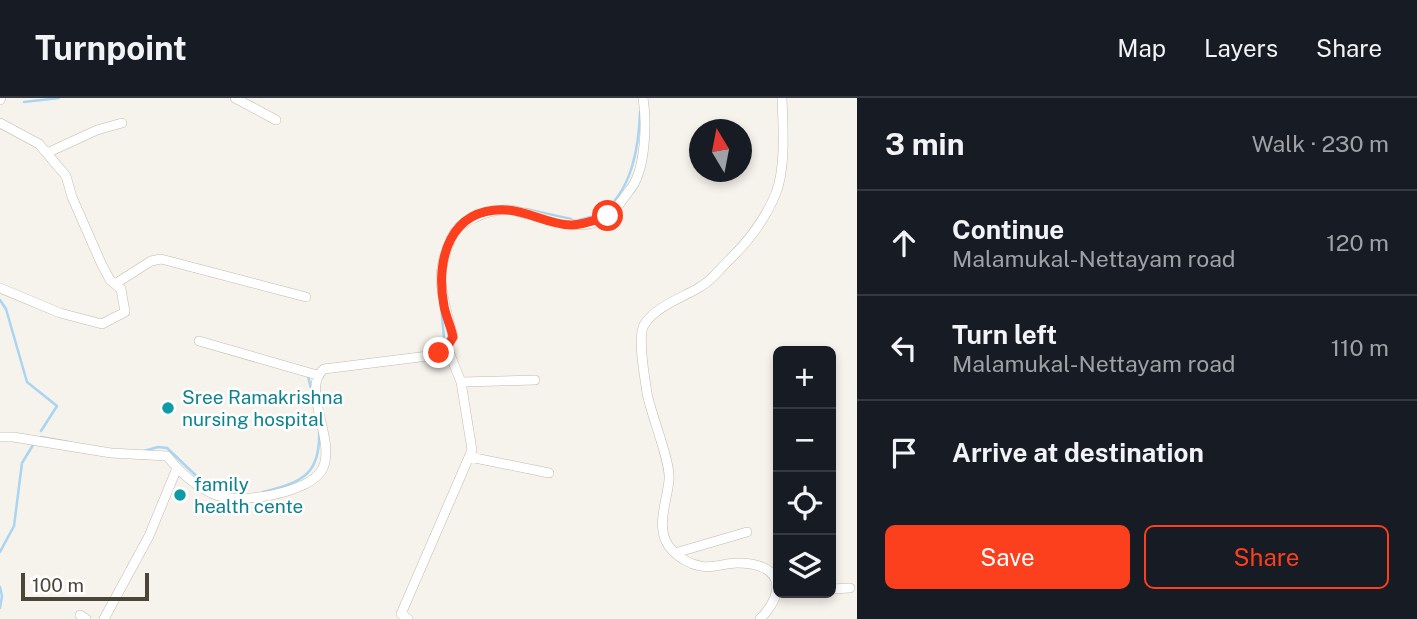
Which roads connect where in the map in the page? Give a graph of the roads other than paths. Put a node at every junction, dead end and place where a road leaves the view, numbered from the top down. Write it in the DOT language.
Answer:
graph roads {
  1 [pos="235,98"];
  2 [pos="643,98"];
  3 [pos="782,98"];
  4 [pos="276,120"];
  5 [pos="0,122"];
  6 [pos="122,123"];
  7 [pos="47,153"];
  8 [pos="115,284"];
  9 [pos="0,288"];
  10 [pos="306,297"];
  11 [pos="199,341"];
  12 [pos="447,347"];
  13 [pos="317,375"];
  14 [pos="535,380"];
  15 [pos="461,382"];
  16 [pos="0,437"];
  17 [pos="470,457"];
  18 [pos="177,468"];
  19 [pos="549,473"];
  20 [pos="747,532"];
  21 [pos="675,553"];
  22 [pos="773,575"];
  23 [pos="850,588"];
  24 [pos="836,589"];
  25 [pos="776,598"];
  26 [pos="104,619"];
  27 [pos="408,619"];
  28 [pos="760,619"];
  1 -- 4 [label="street"];
  2 -- 12 [label="street"];
  3 -- 21 [label="street"];
  5 -- 7 [label="street"];
  6 -- 7 [label="street"];
  7 -- 8 [label="street"];
  8 -- 9 [label="street"];
  8 -- 10 [label="street"];
  11 -- 13 [label="street"];
  12 -- 13 [label="street"];
  12 -- 15 [label="street"];
  13 -- 18 [label="street"];
  14 -- 15 [label="street"];
  15 -- 17 [label="street"];
  16 -- 18 [label="street"];
  17 -- 19 [label="street"];
  17 -- 27 [label="street"];
  18 -- 26 [label="street"];
  20 -- 21 [label="street"];
  21 -- 22 [label="street"];
  23 -- 24 [label="street"];
  25 -- 28 [label="street"];
}
